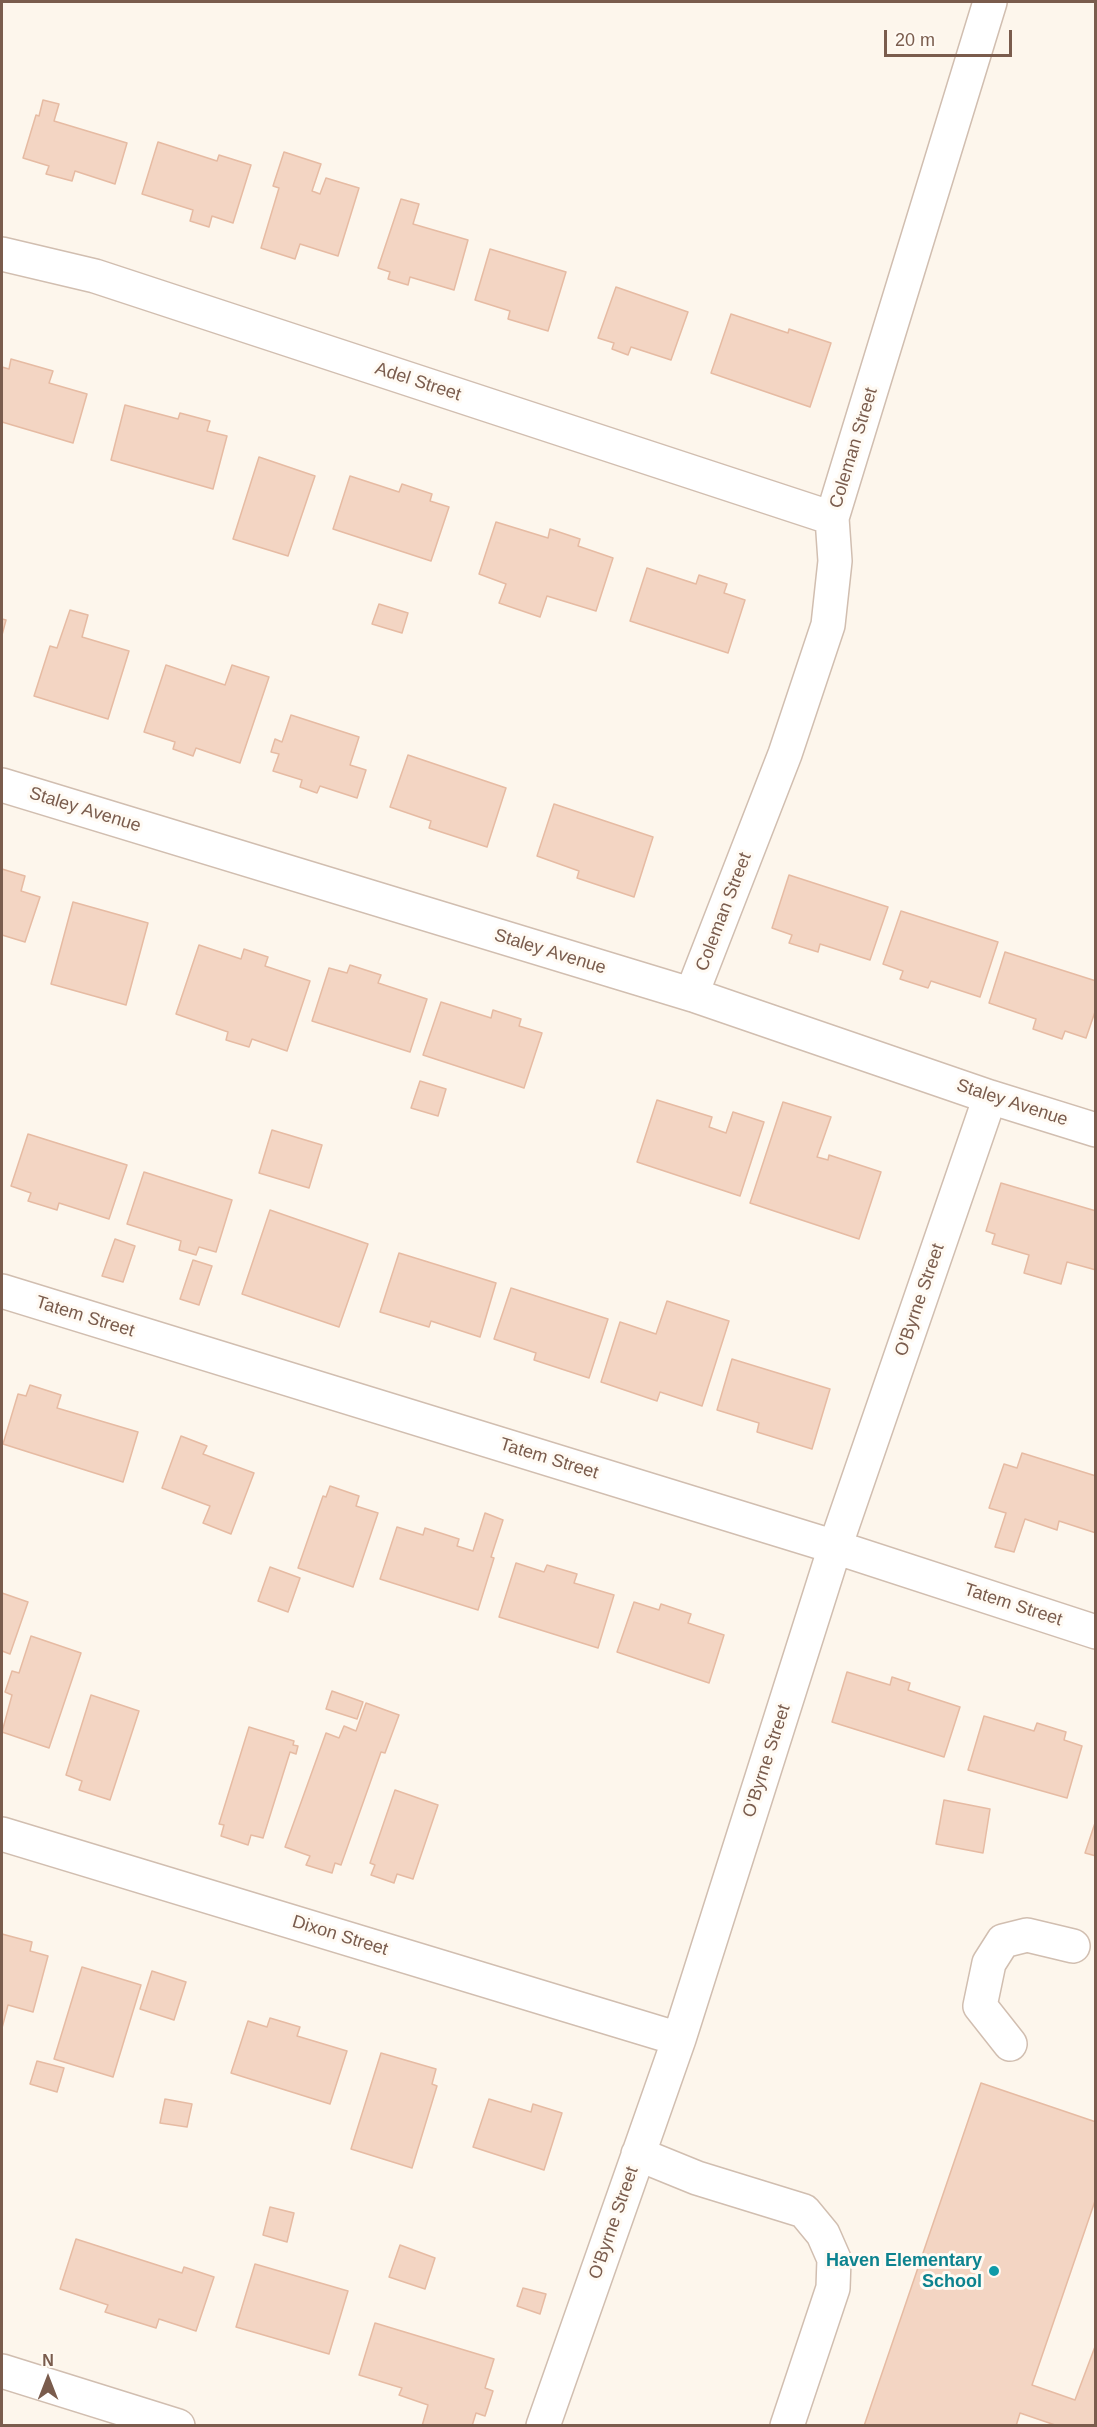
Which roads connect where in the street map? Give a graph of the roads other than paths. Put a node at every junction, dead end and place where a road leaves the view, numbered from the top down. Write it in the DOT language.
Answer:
graph roads {
  1 [pos="990,2"];
  2 [pos="2,254"];
  3 [pos="832,518"];
  4 [pos="2,785"];
  5 [pos="693,995"];
  6 [pos="990,1097"];
  7 [pos="1095,1130"];
  8 [pos="2,1291"];
  9 [pos="835,1547"];
  10 [pos="1095,1632"];
  11 [pos="2,1834"];
  12 [pos="1073,1946"];
  13 [pos="679,2039"];
  14 [pos="1010,2044"];
  15 [pos="638,2154"];
  16 [pos="2,2371"];
  17 [pos="178,2426"];
  18 [pos="543,2426"];
  19 [pos="786,2426"];
  1 -- 3 [label="street, Coleman Street"];
  2 -- 3 [label="street, Adel Street"];
  3 -- 5 [label="street, Coleman Street"];
  4 -- 5 [label="street, Staley Avenue"];
  5 -- 6 [label="street, Staley Avenue"];
  6 -- 7 [label="street, Staley Avenue"];
  6 -- 9 [label="street, O'Byrne Street"];
  8 -- 9 [label="street, Tatem Street"];
  9 -- 10 [label="street, Tatem Street"];
  9 -- 13 [label="street, O'Byrne Street"];
  11 -- 13 [label="street, Dixon Street"];
  12 -- 14 [label="street"];
  13 -- 15 [label="street, O'Byrne Street"];
  15 -- 18 [label="street, O'Byrne Street"];
  15 -- 19 [label="street"];
  16 -- 17 [label="street"];
}
